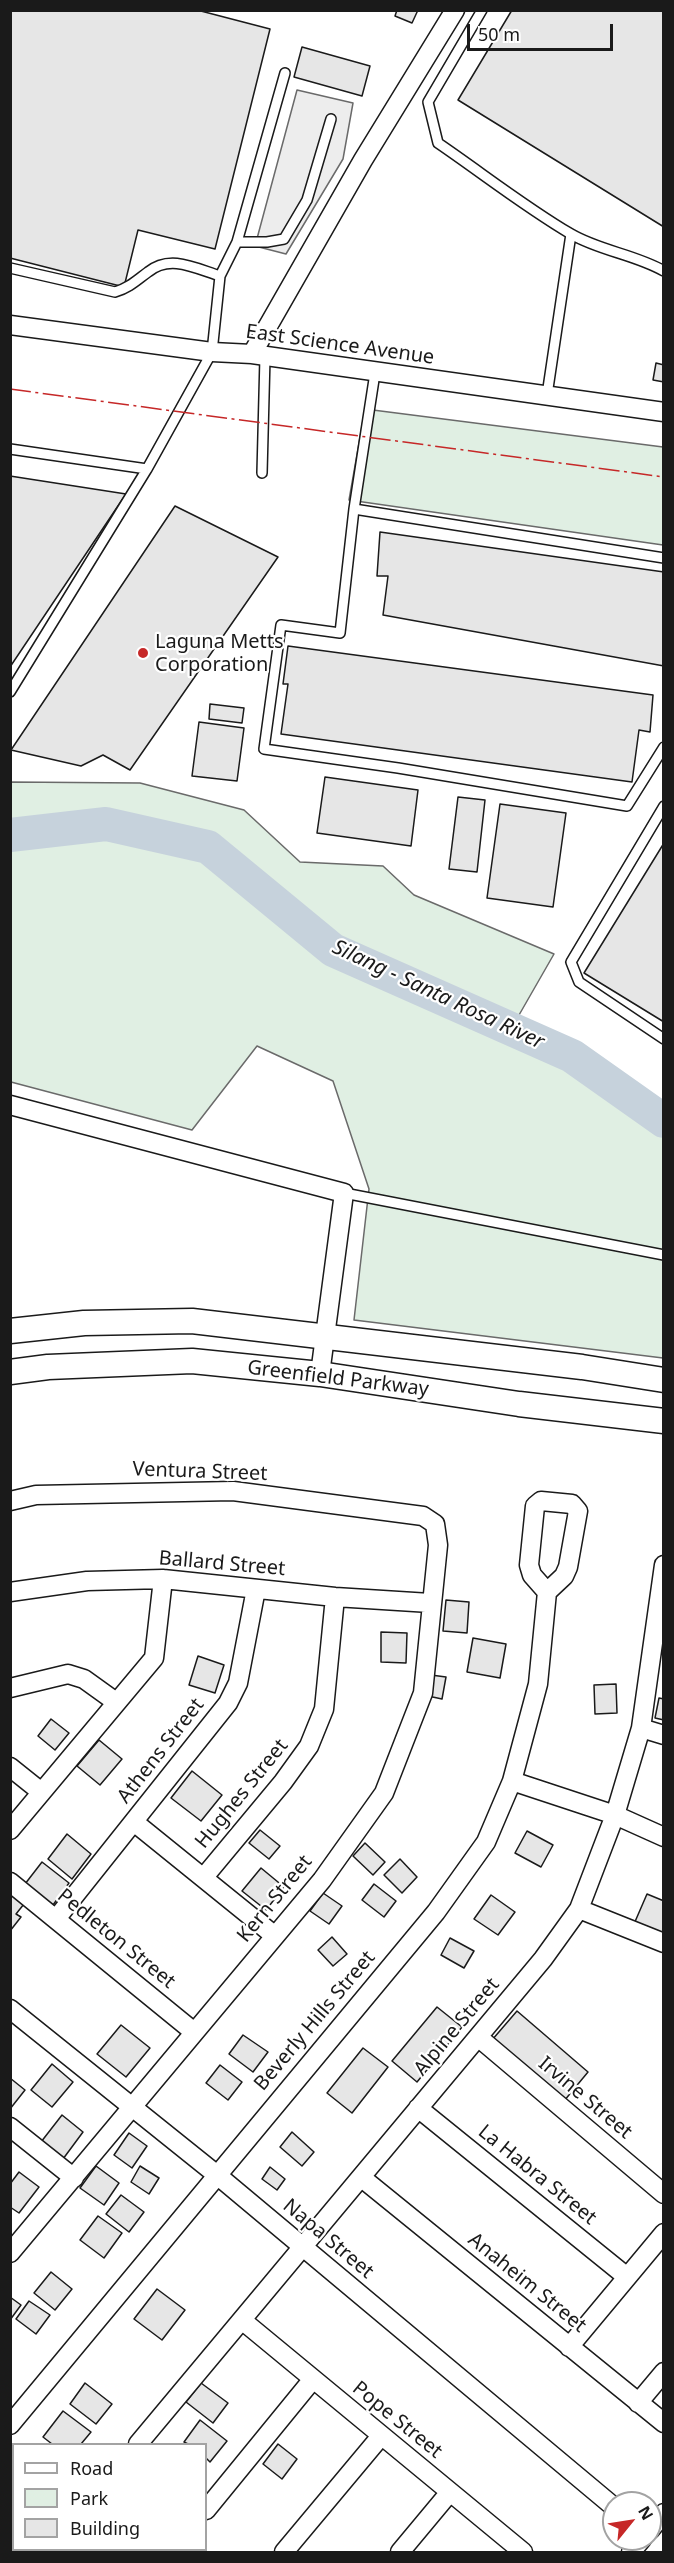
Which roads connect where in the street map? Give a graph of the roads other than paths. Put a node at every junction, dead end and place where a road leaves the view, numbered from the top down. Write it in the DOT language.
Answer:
graph roads {
  1 [pos="455,10"];
  2 [pos="482,10"];
  3 [pos="285,72"];
  4 [pos="331,119"];
  5 [pos="571,234"];
  6 [pos="237,242"];
  7 [pos="10,268"];
  8 [pos="663,271"];
  9 [pos="220,276"];
  10 [pos="10,325"];
  11 [pos="212,352"];
  12 [pos="259,356"];
  13 [pos="375,372"];
  14 [pos="547,395"];
  15 [pos="663,412"];
  16 [pos="10,449"];
  17 [pos="147,469"];
  18 [pos="262,473"];
  19 [pos="354,509"];
  20 [pos="663,558"];
  21 [pos="10,692"];
  22 [pos="663,747"];
  23 [pos="663,806"];
  24 [pos="663,1039"];
  25 [pos="10,1105"];
  26 [pos="344,1193"];
  27 [pos="663,1255"];
  28 [pos="10,1331"];
  29 [pos="325,1338"];
  30 [pos="10,1372"];
  31 [pos="320,1374"];
  32 [pos="663,1380"];
  33 [pos="663,1421"];
  34 [pos="10,1501"];
  35 [pos="423,1516"];
  36 [pos="663,1565"];
  37 [pos="163,1579"];
  38 [pos="256,1589"];
  39 [pos="10,1592"];
  40 [pos="547,1592"];
  41 [pos="335,1597"];
  42 [pos="430,1603"];
  43 [pos="10,1688"];
  44 [pos="116,1702"];
  45 [pos="641,1728"];
  46 [pos="663,1735"];
  47 [pos="10,1767"];
  48 [pos="512,1781"];
  49 [pos="40,1791"];
  50 [pos="615,1815"];
  51 [pos="134,1822"];
  52 [pos="10,1830"];
  53 [pos="663,1837"];
  54 [pos="204,1876"];
  55 [pos="10,1882"];
  56 [pos="579,1909"];
  57 [pos="56,1919"];
  58 [pos="274,1936"];
  59 [pos="663,1943"];
  60 [pos="10,2008"];
  61 [pos="194,2032"];
  62 [pos="478,2037"];
  63 [pos="135,2107"];
  64 [pos="418,2108"];
  65 [pos="10,2127"];
  66 [pos="217,2175"];
  67 [pos="74,2178"];
  68 [pos="362,2178"];
  69 [pos="663,2194"];
  70 [pos="663,2233"];
  71 [pos="302,2248"];
  72 [pos="10,2253"];
  73 [pos="627,2277"];
  74 [pos="243,2321"];
  75 [pos="569,2347"];
  76 [pos="663,2372"];
  77 [pos="313,2379"];
  78 [pos="638,2403"];
  79 [pos="663,2423"];
  80 [pos="10,2425"];
  81 [pos="381,2436"];
  82 [pos="140,2443"];
  83 [pos="450,2492"];
  84 [pos="602,2497"];
  85 [pos="207,2509"];
  86 [pos="520,2552"];
  87 [pos="284,2553"];
  88 [pos="400,2553"];
  1 -- 12 [label="street"];
  2 -- 5 [label="lane"];
  3 -- 6 [label="lane"];
  4 -- 6 [label="lane"];
  5 -- 8 [label="lane"];
  5 -- 14 [label="lane"];
  6 -- 9 [label="lane"];
  7 -- 9 [label="lane"];
  9 -- 11 [label="lane"];
  10 -- 11 [label="street, East Science Avenue"];
  11 -- 12 [label="street, East Science Avenue"];
  11 -- 17 [label="lane"];
  12 -- 13 [label="street, East Science Avenue"];
  12 -- 18 [label="lane"];
  13 -- 14 [label="street, East Science Avenue"];
  13 -- 19 [label="lane"];
  14 -- 15 [label="street, East Science Avenue"];
  16 -- 17 [label="lane"];
  17 -- 21 [label="lane"];
  19 -- 20 [label="lane"];
  19 -- 22 [label="lane"];
  23 -- 24 [label="lane"];
  25 -- 26 [label="street"];
  26 -- 27 [label="lane"];
  26 -- 29 [label="street"];
  28 -- 29 [label="main road, Greenfield Parkway"];
  29 -- 31 [label="street"];
  29 -- 32 [label="main road, Greenfield Parkway"];
  30 -- 31 [label="main road, Greenfield Parkway"];
  31 -- 33 [label="main road, Greenfield Parkway"];
  34 -- 35 [label="street, Ventura Street"];
  35 -- 42 [label="street, Kern Street"];
  36 -- 45 [label="street, Alpine Street"];
  37 -- 38 [label="street, Ballard Street"];
  37 -- 39 [label="street, Ballard Street"];
  37 -- 44 [label="street"];
  38 -- 41 [label="street, Ballard Street"];
  38 -- 51 [label="street, Athens Street"];
  40 -- 40 [label="street"];
  40 -- 48 [label="street, Beverly Hills Street"];
  41 -- 42 [label="street, Ballard Street"];
  41 -- 54 [label="street, Hughes Street"];
  42 -- 58 [label="street, Kern Street"];
  43 -- 44 [label="street"];
  44 -- 49 [label="street"];
  45 -- 46 [label="street"];
  45 -- 50 [label="street, Alpine Street"];
  47 -- 49 [label="street"];
  48 -- 50 [label="street"];
  48 -- 66 [label="street, Beverly Hills Street"];
  49 -- 52 [label="street"];
  50 -- 53 [label="street"];
  50 -- 56 [label="street, Alpine Street"];
  51 -- 54 [label="street"];
  51 -- 57 [label="street, Athens Street"];
  54 -- 58 [label="street"];
  55 -- 57 [label="street, Pedleton Street"];
  56 -- 59 [label="street"];
  56 -- 62 [label="street, Alpine Street"];
  57 -- 61 [label="street, Pedleton Street"];
  58 -- 61 [label="street, Kern Street"];
  60 -- 63 [label="street, Napa Street"];
  61 -- 63 [label="street, Kern Street"];
  62 -- 64 [label="street, Alpine Street"];
  62 -- 69 [label="street, Irvine Street"];
  63 -- 66 [label="street, Napa Street"];
  63 -- 67 [label="street, Kern Street"];
  64 -- 68 [label="street, Alpine Street"];
  64 -- 73 [label="street, La Habra Street"];
  65 -- 67 [label="street"];
  66 -- 71 [label="street, Napa Street"];
  66 -- 80 [label="street, Beverly Hills Street"];
  67 -- 72 [label="street, Kern Street"];
  68 -- 71 [label="street, Alpine Street"];
  68 -- 75 [label="street, Anaheim Street"];
  70 -- 73 [label="street"];
  71 -- 74 [label="street, Alpine Street"];
  71 -- 84 [label="street, Napa Street"];
  73 -- 75 [label="street"];
  74 -- 77 [label="street, Pope Street"];
  74 -- 82 [label="street, Alpine Street"];
  75 -- 78 [label="street, Anaheim Street"];
  76 -- 78 [label="street"];
  77 -- 81 [label="street, Pope Street"];
  77 -- 85 [label="street"];
  78 -- 79 [label="street, Anaheim Street"];
  81 -- 83 [label="street, Pope Street"];
  81 -- 87 [label="street"];
  83 -- 86 [label="street, Pope Street"];
  83 -- 88 [label="street"];
}
